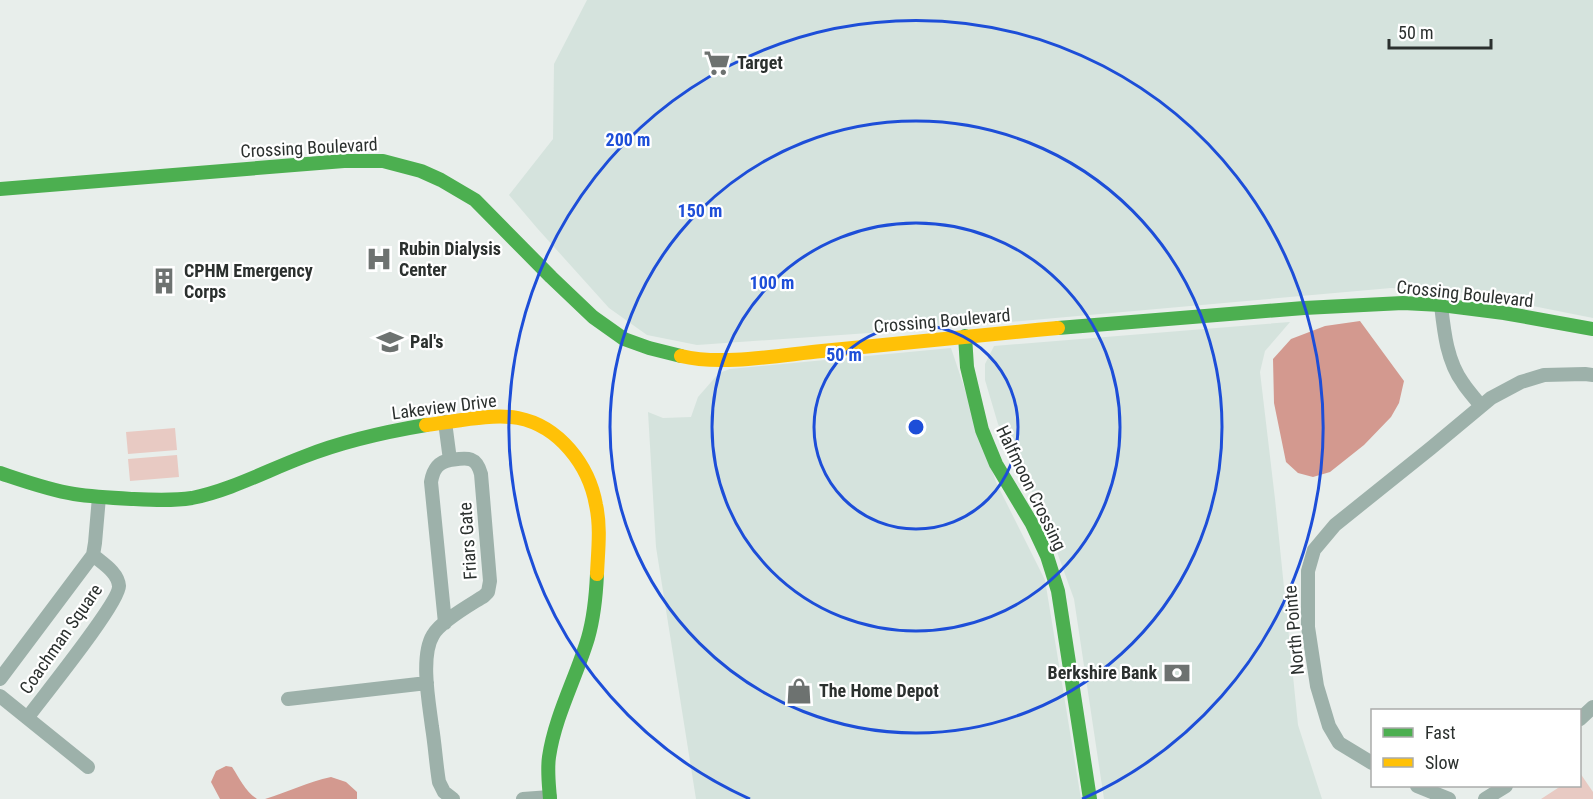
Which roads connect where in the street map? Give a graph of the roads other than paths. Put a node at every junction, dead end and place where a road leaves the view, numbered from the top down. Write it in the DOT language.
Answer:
graph roads {
  1 [pos="0,189"];
  2 [pos="1441,305"];
  3 [pos="1593,329"];
  4 [pos="965,336"];
  5 [pos="1593,375"];
  6 [pos="1481,405"];
  7 [pos="445,422"];
  8 [pos="450,460"];
  9 [pos="0,473"];
  10 [pos="99,497"];
  11 [pos="93,555"];
  12 [pos="445,623"];
  13 [pos="0,680"];
  14 [pos="427,683"];
  15 [pos="0,696"];
  16 [pos="288,699"];
  17 [pos="1593,707"];
  18 [pos="28,717"];
  19 [pos="1581,718"];
  20 [pos="1371,762"];
  21 [pos="88,767"];
  22 [pos="1419,787"];
  23 [pos="1504,787"];
  24 [pos="550,798"];
  25 [pos="453,799"];
  26 [pos="523,799"];
  27 [pos="1090,799"];
  28 [pos="1449,799"];
  29 [pos="1485,799"];
  1 -- 4 [label="street, Crossing Boulevard"];
  2 -- 3 [label="street, Crossing Boulevard"];
  2 -- 4 [label="street, Crossing Boulevard"];
  2 -- 6 [label="street"];
  4 -- 27 [label="street, Halfmoon Crossing"];
  5 -- 6 [label="street, North Pointe"];
  6 -- 20 [label="street, North Pointe"];
  7 -- 8 [label="street"];
  7 -- 10 [label="street, Lakeview Drive"];
  7 -- 24 [label="street, Lakeview Drive"];
  8 -- 12 [label="street, Friars Gate"];
  8 -- 12 [label="street, Friars Gate"];
  9 -- 10 [label="street, Lakeview Drive"];
  10 -- 11 [label="street, Coachman Square"];
  11 -- 13 [label="street, Coachman Square"];
  11 -- 18 [label="street, Coachman Square"];
  12 -- 14 [label="street, Friars Gate"];
  14 -- 16 [label="street"];
  14 -- 25 [label="street, Friars Gate"];
  15 -- 18 [label="street, Coachman Square"];
  17 -- 19 [label="street"];
  18 -- 21 [label="street, Coachman Square"];
  22 -- 28 [label="street"];
  23 -- 29 [label="street"];
  24 -- 26 [label="street"];
}
